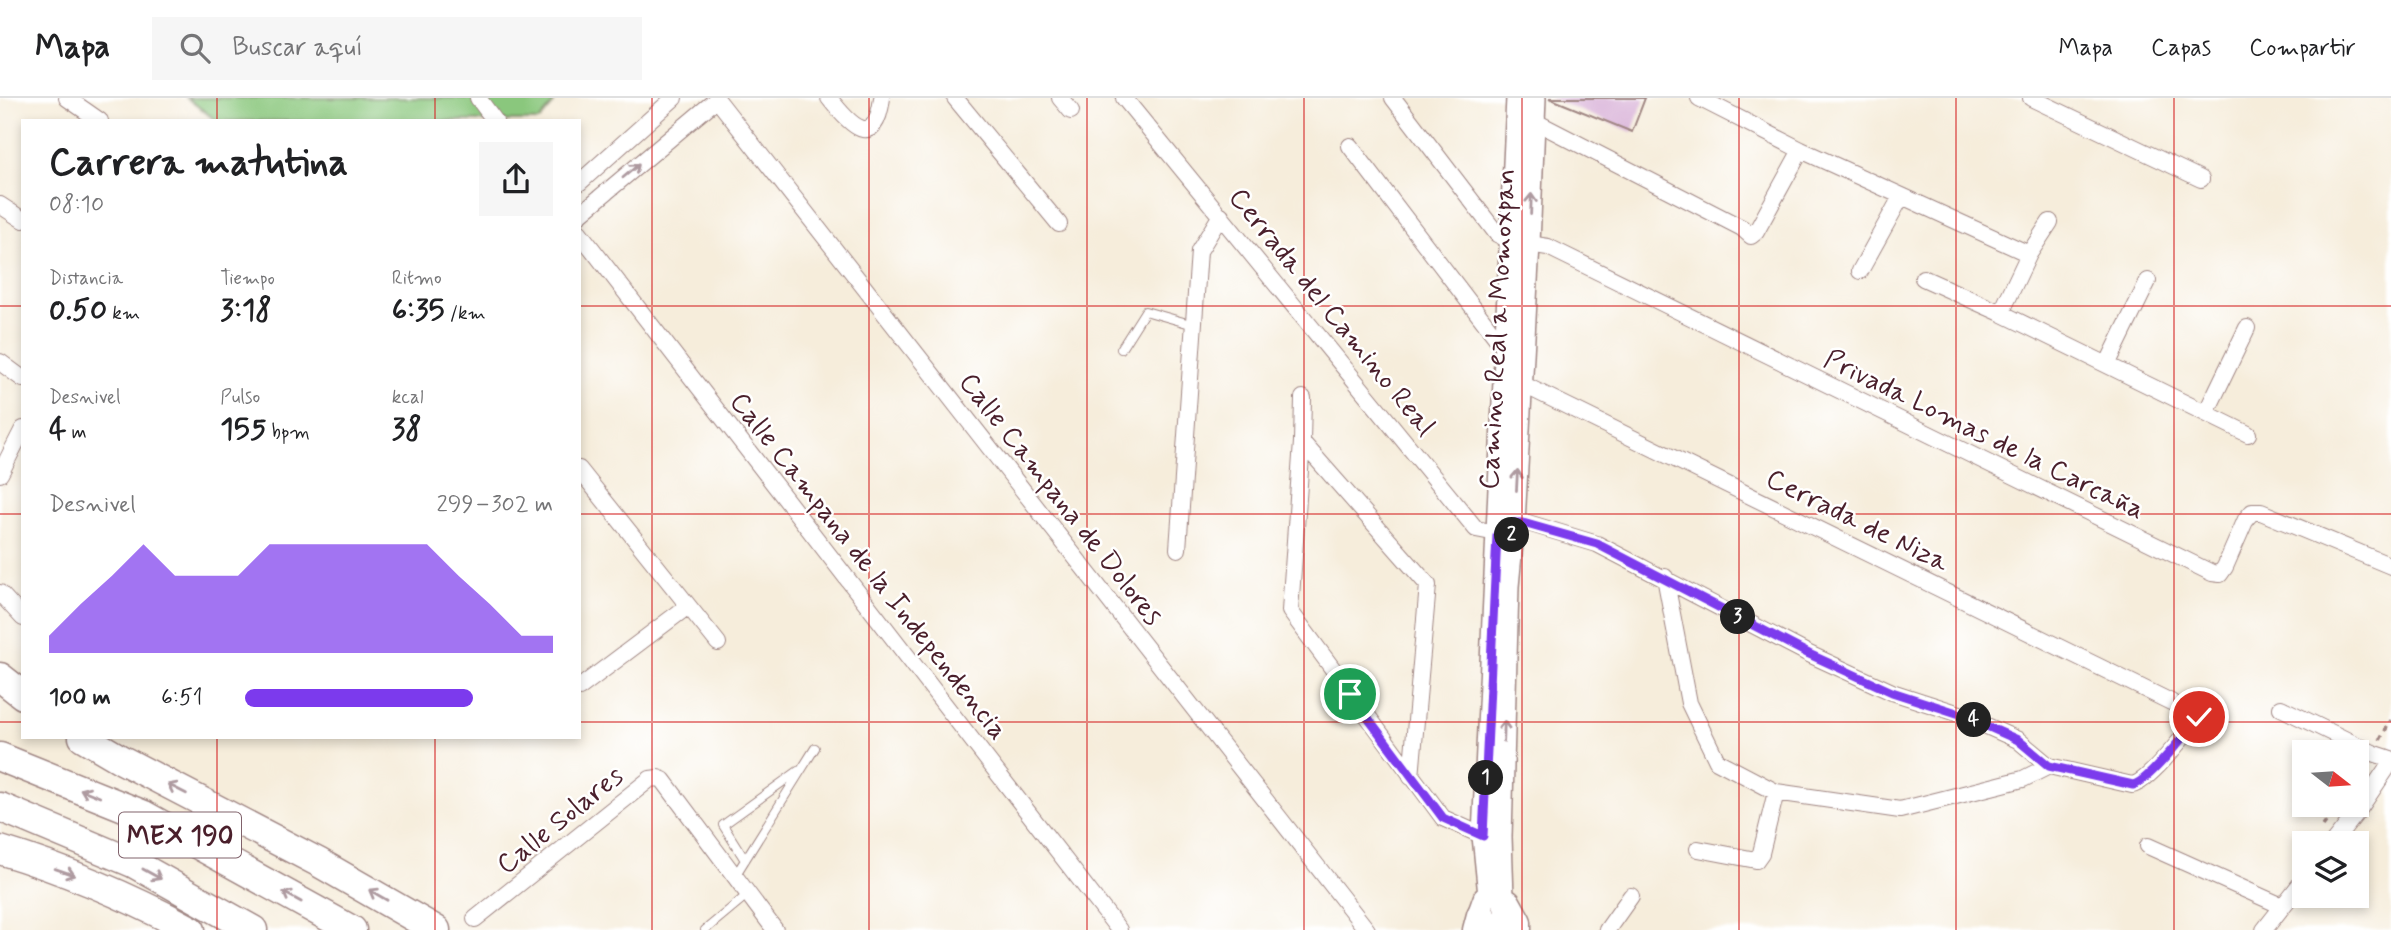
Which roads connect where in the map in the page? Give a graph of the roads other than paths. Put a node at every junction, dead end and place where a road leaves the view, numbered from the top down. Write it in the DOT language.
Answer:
graph roads {
  1 [pos="68,98"];
  2 [pos="478,98"];
  3 [pos="674,98"];
  4 [pos="829,98"];
  5 [pos="882,98"];
  6 [pos="955,98"];
  7 [pos="1060,98"];
  8 [pos="1124,98"];
  9 [pos="1392,98"];
  10 [pos="1517,98"];
  11 [pos="1535,98"];
  12 [pos="1699,98"];
  13 [pos="2031,98"];
  14 [pos="717,99"];
  15 [pos="1071,111"];
  16 [pos="97,119"];
  17 [pos="494,119"];
  18 [pos="1534,121"];
  19 [pos="1350,146"];
  20 [pos="1801,150"];
  21 [pos="2201,179"];
  22 [pos="581,181"];
  23 [pos="1901,197"];
  24 [pos="0,205"];
  25 [pos="581,213"];
  26 [pos="1221,215"];
  27 [pos="21,219"];
  28 [pos="2050,222"];
  29 [pos="1059,223"];
  30 [pos="581,235"];
  31 [pos="1520,243"];
  32 [pos="2029,254"];
  33 [pos="1860,271"];
  34 [pos="1923,278"];
  35 [pos="2148,281"];
  36 [pos="2001,313"];
  37 [pos="1194,325"];
  38 [pos="2247,328"];
  39 [pos="1506,343"];
  40 [pos="1121,349"];
  41 [pos="0,362"];
  42 [pos="2107,365"];
  43 [pos="21,378"];
  44 [pos="1522,384"];
  45 [pos="1303,398"];
  46 [pos="2206,413"];
  47 [pos="21,433"];
  48 [pos="2248,434"];
  49 [pos="1302,442"];
  50 [pos="581,472"];
  51 [pos="0,474"];
  52 [pos="1506,529"];
  53 [pos="1178,549"];
  54 [pos="2391,566"];
  55 [pos="1665,578"];
  56 [pos="0,593"];
  57 [pos="688,606"];
  58 [pos="21,616"];
  59 [pos="718,643"];
  60 [pos="0,677"];
  61 [pos="581,686"];
  62 [pos="21,693"];
  63 [pos="2171,702"];
  64 [pos="2281,708"];
  65 [pos="2199,717"];
  66 [pos="86,739"];
  67 [pos="815,748"];
  68 [pos="0,757"];
  69 [pos="2391,761"];
  70 [pos="2049,766"];
  71 [pos="803,767"];
  72 [pos="1411,777"];
  73 [pos="1776,792"];
  74 [pos="0,807"];
  75 [pos="2342,831"];
  76 [pos="1492,837"];
  77 [pos="2148,846"];
  78 [pos="1698,849"];
  79 [pos="0,850"];
  80 [pos="745,860"];
  81 [pos="734,878"];
  82 [pos="2292,894"];
  83 [pos="747,895"];
  84 [pos="1631,896"];
  85 [pos="2282,906"];
  86 [pos="1492,915"];
  87 [pos="475,919"];
  88 [pos="191,930"];
  89 [pos="253,930"];
  90 [pos="352,930"];
  91 [pos="436,930"];
  92 [pos="705,930"];
  93 [pos="775,930"];
  94 [pos="1119,930"];
  95 [pos="1367,930"];
  96 [pos="1517,930"];
  97 [pos="1607,930"];
  98 [pos="2264,930"];
  1 -- 16 [label="street"];
  2 -- 17 [label="street"];
  3 -- 22 [label="street"];
  4 -- 5 [label="street"];
  6 -- 29 [label="street"];
  7 -- 15 [label="street"];
  8 -- 26 [label="street, Cerrada del Camino Real"];
  9 -- 31 [label="street"];
  10 -- 31 [label="street, Camino Real a Momoxpan"];
  11 -- 18 [label="street, Camino Real a Momoxpan"];
  12 -- 20 [label="street"];
  13 -- 21 [label="street"];
  25 -- 14 [label="street, one-way"];
  14 -- 95 [label="street, Calle Campana de Dolores"];
  18 -- 20 [label="street"];
  31 -- 18 [label="street, Camino Real a Momoxpan, one-way"];
  19 -- 39 [label="street"];
  20 -- 23 [label="street"];
  23 -- 32 [label="street"];
  23 -- 33 [label="street"];
  24 -- 27 [label="street"];
  26 -- 37 [label="street"];
  26 -- 52 [label="street, Cerrada del Camino Real"];
  28 -- 32 [label="street"];
  30 -- 94 [label="street, Calle Campana de la Independencia"];
  31 -- 39 [label="street, Camino Real a Momoxpan"];
  31 -- 44 [label="street, Camino Real a Momoxpan"];
  31 -- 54 [label="street, Privada Lomas de la Carcaña"];
  32 -- 36 [label="street"];
  34 -- 36 [label="street"];
  35 -- 42 [label="street"];
  36 -- 42 [label="street"];
  37 -- 40 [label="lane"];
  37 -- 53 [label="street"];
  38 -- 46 [label="street"];
  39 -- 52 [label="street, Camino Real a Momoxpan"];
  41 -- 43 [label="street"];
  42 -- 46 [label="street"];
  52 -- 44 [label="street, Camino Real a Momoxpan, one-way"];
  44 -- 63 [label="street, Cerrada de Niza"];
  45 -- 49 [label="street"];
  46 -- 48 [label="street"];
  47 -- 51 [label="street"];
  49 -- 72 [label="street"];
  49 -- 72 [label="street"];
  50 -- 57 [label="street"];
  52 -- 55 [label="street, Cerrada del Camino Real"];
  52 -- 76 [label="street, Camino Real a Momoxpan"];
  55 -- 70 [label="street, Cerrada del Camino Real"];
  55 -- 73 [label="street"];
  56 -- 58 [label="street"];
  57 -- 59 [label="street"];
  57 -- 61 [label="street"];
  60 -- 62 [label="highway"];
  64 -- 69 [label="street"];
  65 -- 70 [label="street"];
  91 -- 66 [label="highway, one-way"];
  67 -- 71 [label="lane"];
  90 -- 68 [label="highway, MEX 190, one-way"];
  69 -- 75 [label="street"];
  70 -- 73 [label="street"];
  71 -- 80 [label="lane"];
  71 -- 80 [label="lane"];
  72 -- 76 [label="street"];
  73 -- 78 [label="street"];
  74 -- 89 [label="highway, MEX 190, one-way"];
  76 -- 86 [label="street, Camino Real a Momoxpan"];
  77 -- 85 [label="street"];
  79 -- 88 [label="highway, one-way"];
  80 -- 81 [label="lane"];
  81 -- 83 [label="street, Calle Solares"];
  81 -- 87 [label="street, Calle Solares"];
  82 -- 85 [label="street"];
  83 -- 92 [label="lane"];
  83 -- 93 [label="street, Calle Solares"];
  84 -- 97 [label="street"];
  85 -- 98 [label="street"];
  86 -- 96 [label="highway"];
}
